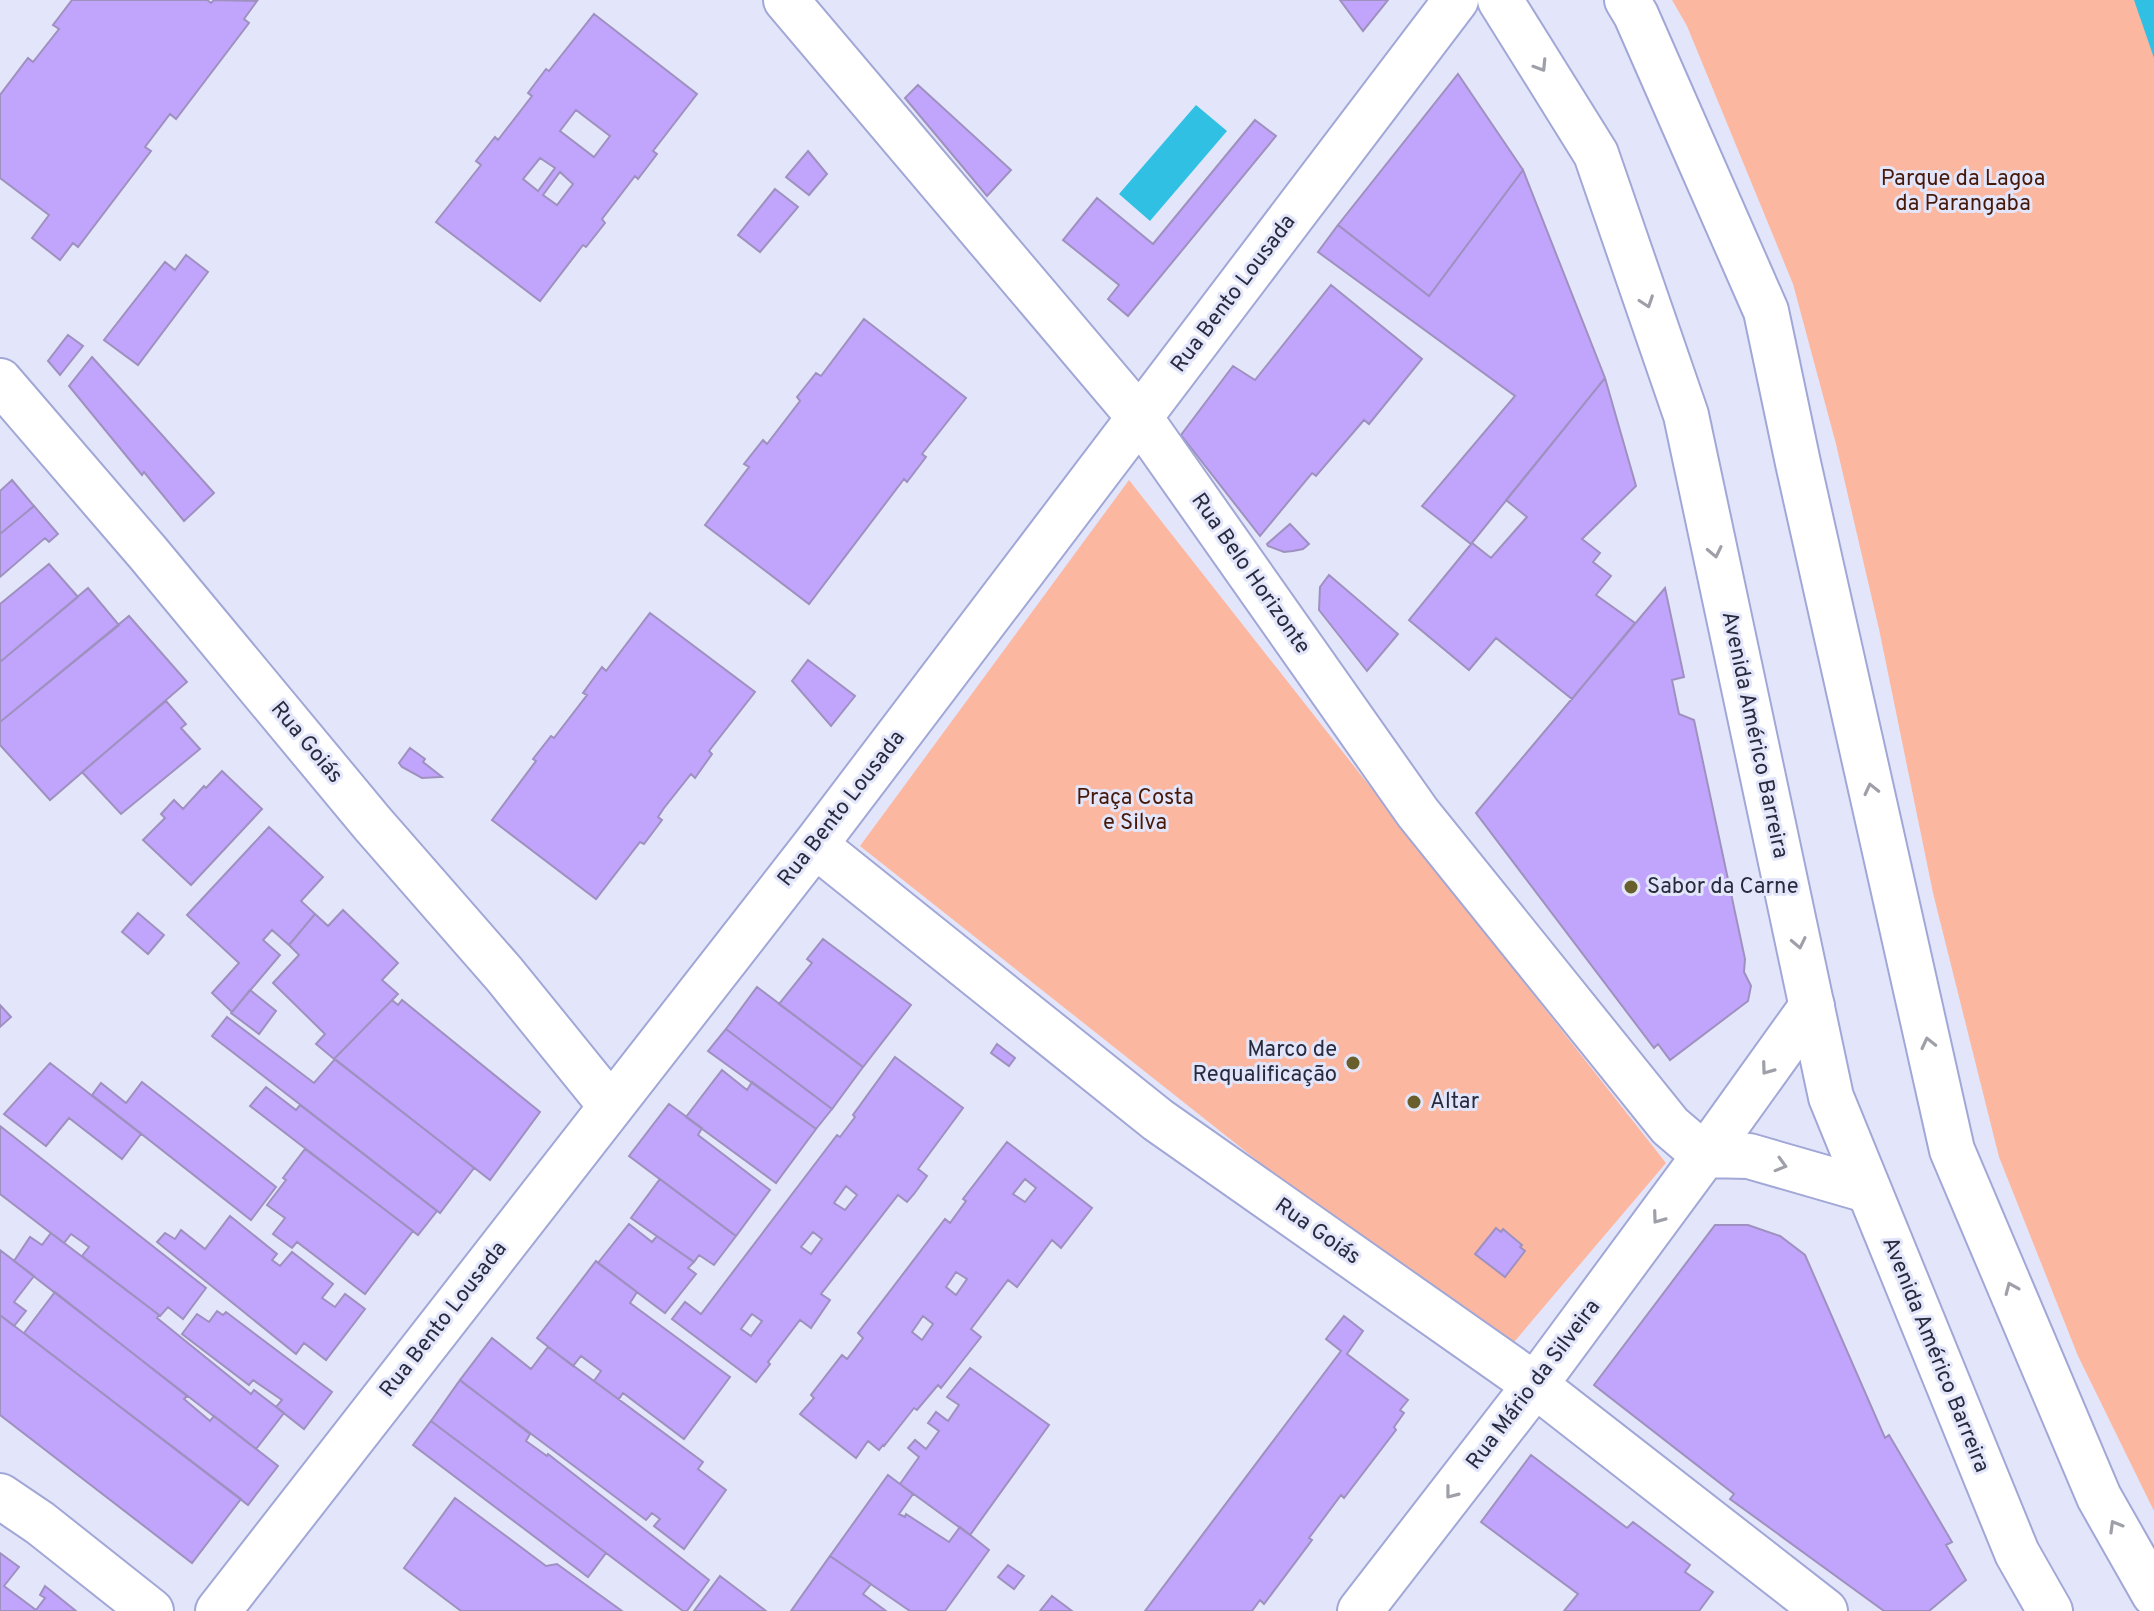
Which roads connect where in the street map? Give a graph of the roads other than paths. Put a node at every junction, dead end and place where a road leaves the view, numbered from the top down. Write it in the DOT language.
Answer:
graph roads {
  1 [pos="786,0"];
  2 [pos="1456,0"];
  3 [pos="1500,0"];
  4 [pos="1627,0"];
  5 [pos="0,381"];
  6 [pos="1140,418"];
  7 [pos="815,845"];
  8 [pos="1812,1006"];
  9 [pos="611,1106"];
  10 [pos="1704,1155"];
  11 [pos="1867,1190"];
  12 [pos="1535,1385"];
  13 [pos="0,1496"];
  14 [pos="2154,1594"];
  15 [pos="151,1611"];
  16 [pos="218,1611"];
  17 [pos="1360,1611"];
  18 [pos="1825,1611"];
  19 [pos="2050,1611"];
  1 -- 6 [label="street, Rua Belo Horizonte"];
  2 -- 6 [label="street, Rua Bento Lousada"];
  3 -- 8 [label="street, Avenida Américo Barreira, one-way"];
  14 -- 4 [label="street, one-way"];
  5 -- 9 [label="street, Rua Goiás"];
  6 -- 7 [label="street, Rua Bento Lousada"];
  6 -- 10 [label="street, Rua Belo Horizonte"];
  7 -- 9 [label="street, Rua Bento Lousada"];
  7 -- 12 [label="street, Rua Goiás"];
  8 -- 10 [label="street, Rua Mário da Silveira, one-way"];
  8 -- 11 [label="street, Avenida Américo Barreira"];
  9 -- 16 [label="street, Rua Bento Lousada"];
  10 -- 11 [label="street, one-way"];
  10 -- 12 [label="street, Rua Mário da Silveira, one-way"];
  11 -- 19 [label="street, Avenida Américo Barreira"];
  12 -- 17 [label="street, Rua Mário da Silveira, one-way"];
  12 -- 18 [label="street, Rua Goiás"];
  13 -- 15 [label="street"];
}
